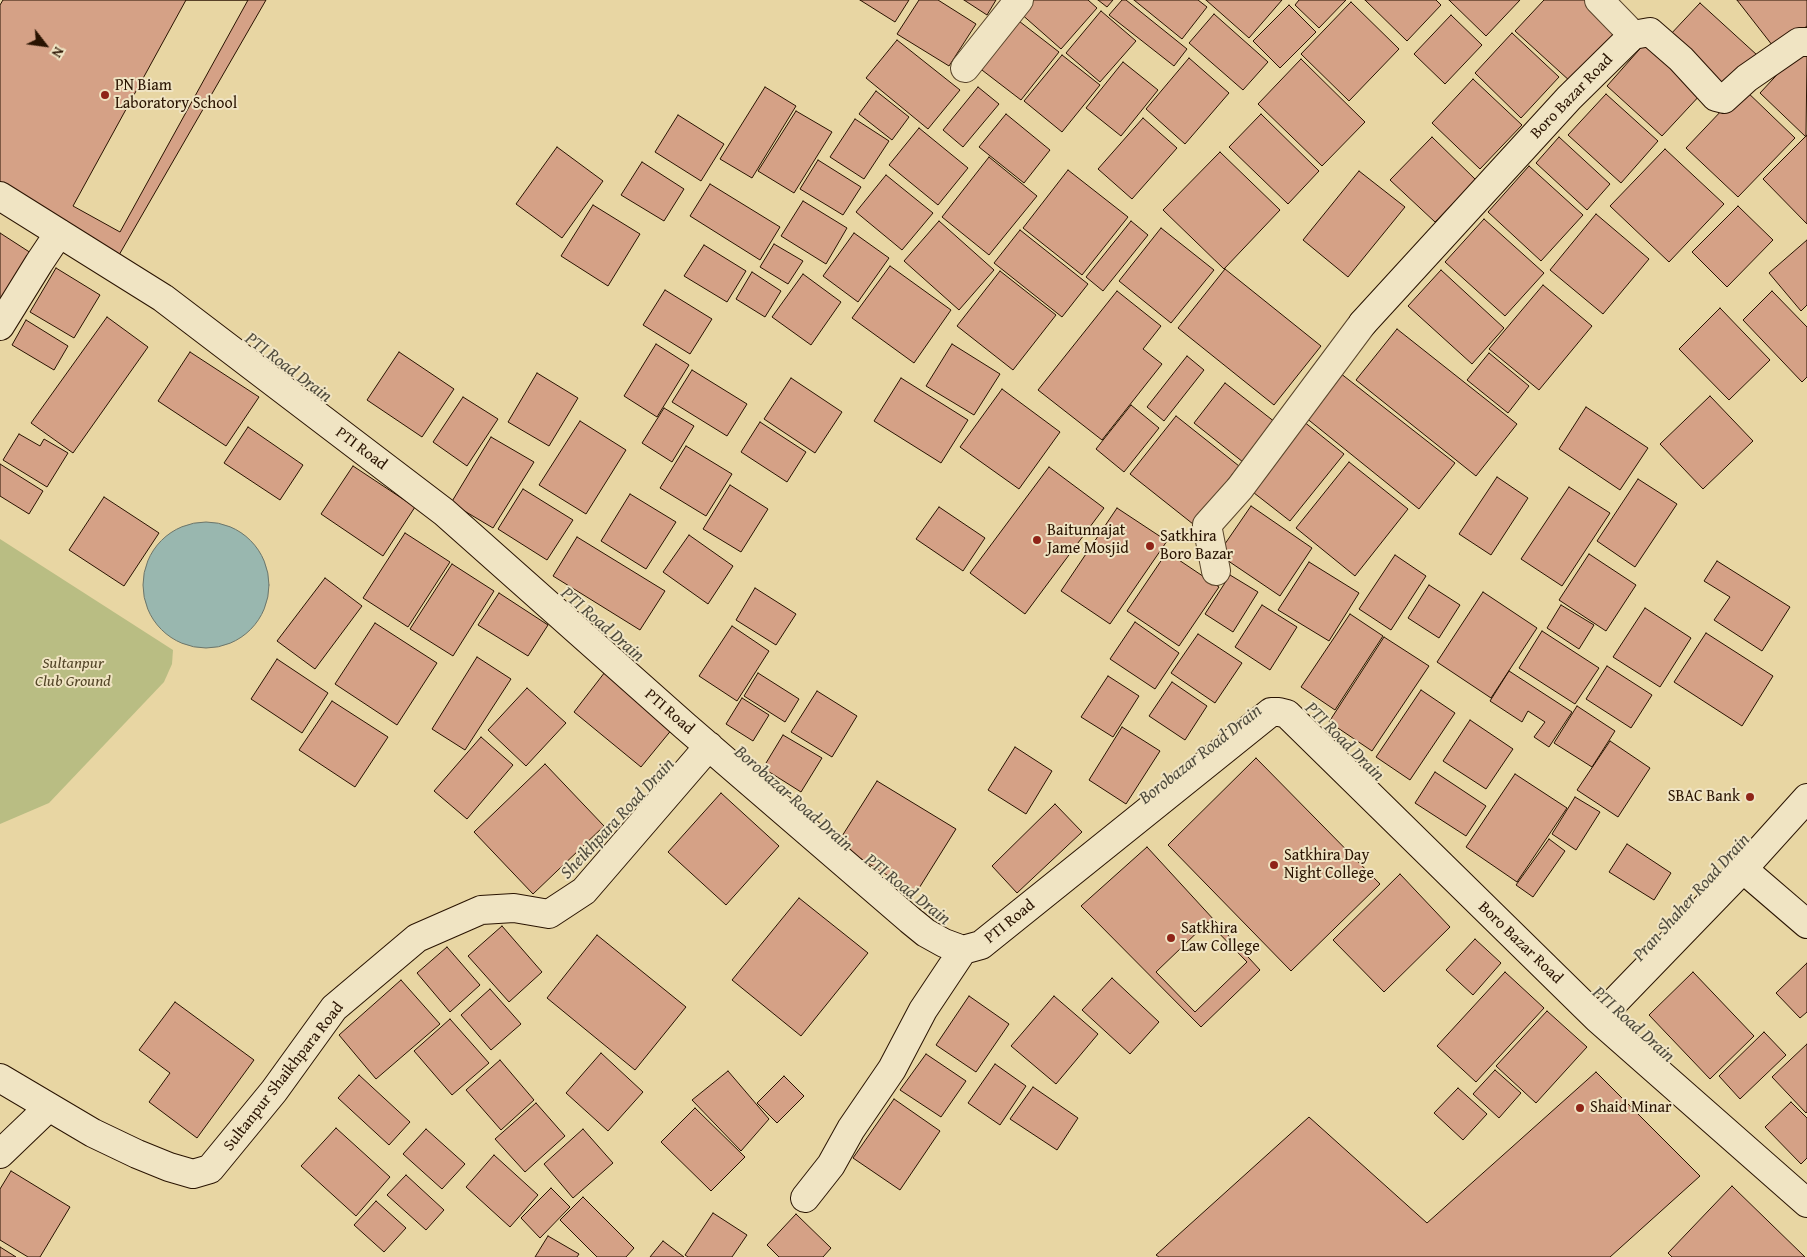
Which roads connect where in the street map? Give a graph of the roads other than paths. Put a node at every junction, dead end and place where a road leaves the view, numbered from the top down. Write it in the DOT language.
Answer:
graph roads {
  1 [pos="1019,0"];
  2 [pos="1599,0"];
  3 [pos="1633,35"];
  4 [pos="1807,42"];
  5 [pos="965,68"];
  6 [pos="0,196"];
  7 [pos="59,232"];
  8 [pos="0,326"];
  9 [pos="1216,571"];
  10 [pos="1287,714"];
  11 [pos="709,746"];
  12 [pos="1807,798"];
  13 [pos="1742,869"];
  14 [pos="1807,924"];
  15 [pos="963,950"];
  16 [pos="1598,1019"];
  17 [pos="0,1078"];
  18 [pos="50,1107"];
  19 [pos="0,1154"];
  20 [pos="805,1198"];
  21 [pos="1807,1203"];
  1 -- 5 [label="main road"];
  2 -- 3 [label="main road"];
  3 -- 4 [label="main road"];
  3 -- 9 [label="main road, Boro Bazar Road"];
  6 -- 7 [label="main road, PTI Road"];
  7 -- 8 [label="main road"];
  7 -- 11 [label="main road, PTI Road"];
  10 -- 15 [label="main road, PTI Road"];
  10 -- 16 [label="main road, Boro Bazar Road"];
  11 -- 15 [label="main road, PTI Road"];
  11 -- 18 [label="main road, Sultanpur Shaikhpara Road"];
  12 -- 13 [label="main road"];
  13 -- 14 [label="main road"];
  13 -- 16 [label="main road"];
  15 -- 20 [label="main road"];
  16 -- 21 [label="main road, Boro Bazar Road"];
  17 -- 18 [label="main road, Sultanpur Shaikhpara Road"];
  18 -- 19 [label="main road"];
}
